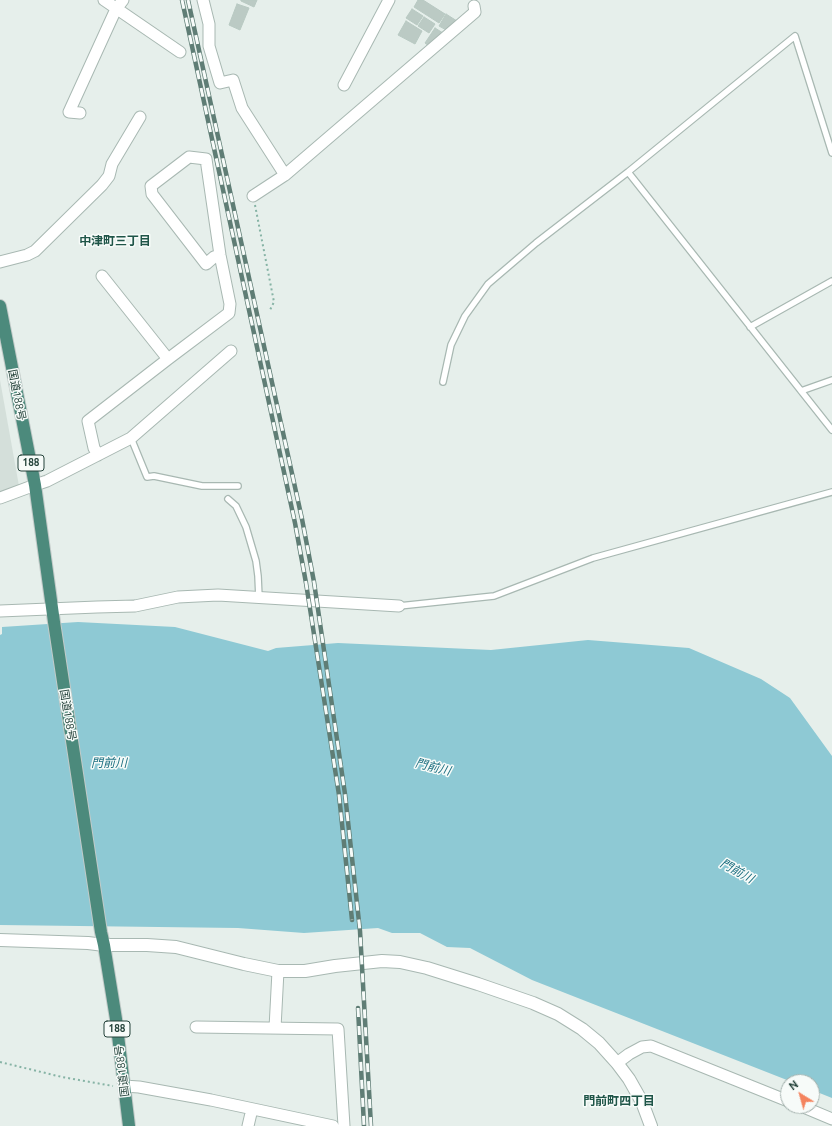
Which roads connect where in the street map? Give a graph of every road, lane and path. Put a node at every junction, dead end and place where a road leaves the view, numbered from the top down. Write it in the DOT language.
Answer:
graph roads {
  1 [pos="104,0"];
  2 [pos="203,0"];
  3 [pos="389,0"];
  4 [pos="120,5"];
  5 [pos="474,6"];
  6 [pos="180,52"];
  7 [pos="344,85"];
  8 [pos="80,113"];
  9 [pos="140,117"];
  10 [pos="832,153"];
  11 [pos="628,172"];
  12 [pos="285,175"];
  13 [pos="253,196"];
  14 [pos="220,255"];
  15 [pos="0,262"];
  16 [pos="102,276"];
  17 [pos="832,281"];
  18 [pos="0,306"];
  19 [pos="270,310"];
  20 [pos="750,327"];
  21 [pos="231,352"];
  22 [pos="168,359"];
  23 [pos="832,380"];
  24 [pos="443,382"];
  25 [pos="801,391"];
  26 [pos="832,430"];
  27 [pos="131,438"];
  28 [pos="98,455"];
  29 [pos="35,485"];
  30 [pos="238,486"];
  31 [pos="832,492"];
  32 [pos="0,498"];
  33 [pos="228,499"];
  34 [pos="259,598"];
  35 [pos="399,606"];
  36 [pos="52,608"];
  37 [pos="0,611"];
  38 [pos="0,940"];
  39 [pos="104,945"];
  40 [pos="278,971"];
  41 [pos="196,1027"];
  42 [pos="275,1028"];
  43 [pos="0,1062"];
  44 [pos="617,1063"];
  45 [pos="124,1086"];
  46 [pos="780,1098"];
  47 [pos="252,1109"];
  48 [pos="820,1114"];
  49 [pos="832,1119"];
  50 [pos="309,1124"];
  51 [pos="128,1126"];
  52 [pos="248,1126"];
  53 [pos="333,1126"];
  54 [pos="344,1126"];
  55 [pos="651,1126"];
  1 -- 4 [label="street"];
  2 -- 12 [label="street"];
  3 -- 7 [label="street"];
  4 -- 6 [label="street"];
  4 -- 8 [label="street"];
  5 -- 12 [label="street"];
  9 -- 15 [label="street"];
  10 -- 11 [label="lane"];
  11 -- 20 [label="lane"];
  11 -- 24 [label="lane"];
  12 -- 13 [label="street"];
  13 -- 19 [label="path"];
  14 -- 14 [label="street"];
  14 -- 22 [label="street"];
  16 -- 22 [label="street"];
  17 -- 20 [label="lane"];
  18 -- 29 [label="highway, 国道188号 / 188"];
  20 -- 25 [label="lane"];
  21 -- 27 [label="street"];
  22 -- 28 [label="street"];
  23 -- 25 [label="lane"];
  25 -- 26 [label="lane"];
  27 -- 28 [label="street"];
  27 -- 30 [label="lane"];
  28 -- 29 [label="street"];
  29 -- 32 [label="street"];
  29 -- 36 [label="highway, 国道188号 / 188"];
  31 -- 35 [label="lane"];
  33 -- 34 [label="lane"];
  34 -- 35 [label="street"];
  34 -- 36 [label="street"];
  36 -- 37 [label="street"];
  36 -- 39 [label="highway, 国道188号 / 188"];
  38 -- 39 [label="street"];
  39 -- 40 [label="street"];
  39 -- 45 [label="highway, 国道188号 / 188"];
  40 -- 42 [label="street"];
  40 -- 44 [label="street"];
  41 -- 42 [label="street"];
  42 -- 54 [label="street"];
  43 -- 45 [label="path"];
  44 -- 46 [label="street"];
  44 -- 55 [label="street"];
  45 -- 47 [label="street"];
  45 -- 51 [label="highway, 国道188号 / 188"];
  47 -- 50 [label="street"];
  47 -- 52 [label="street"];
  48 -- 49 [label="street"];
  50 -- 53 [label="street"];
}
